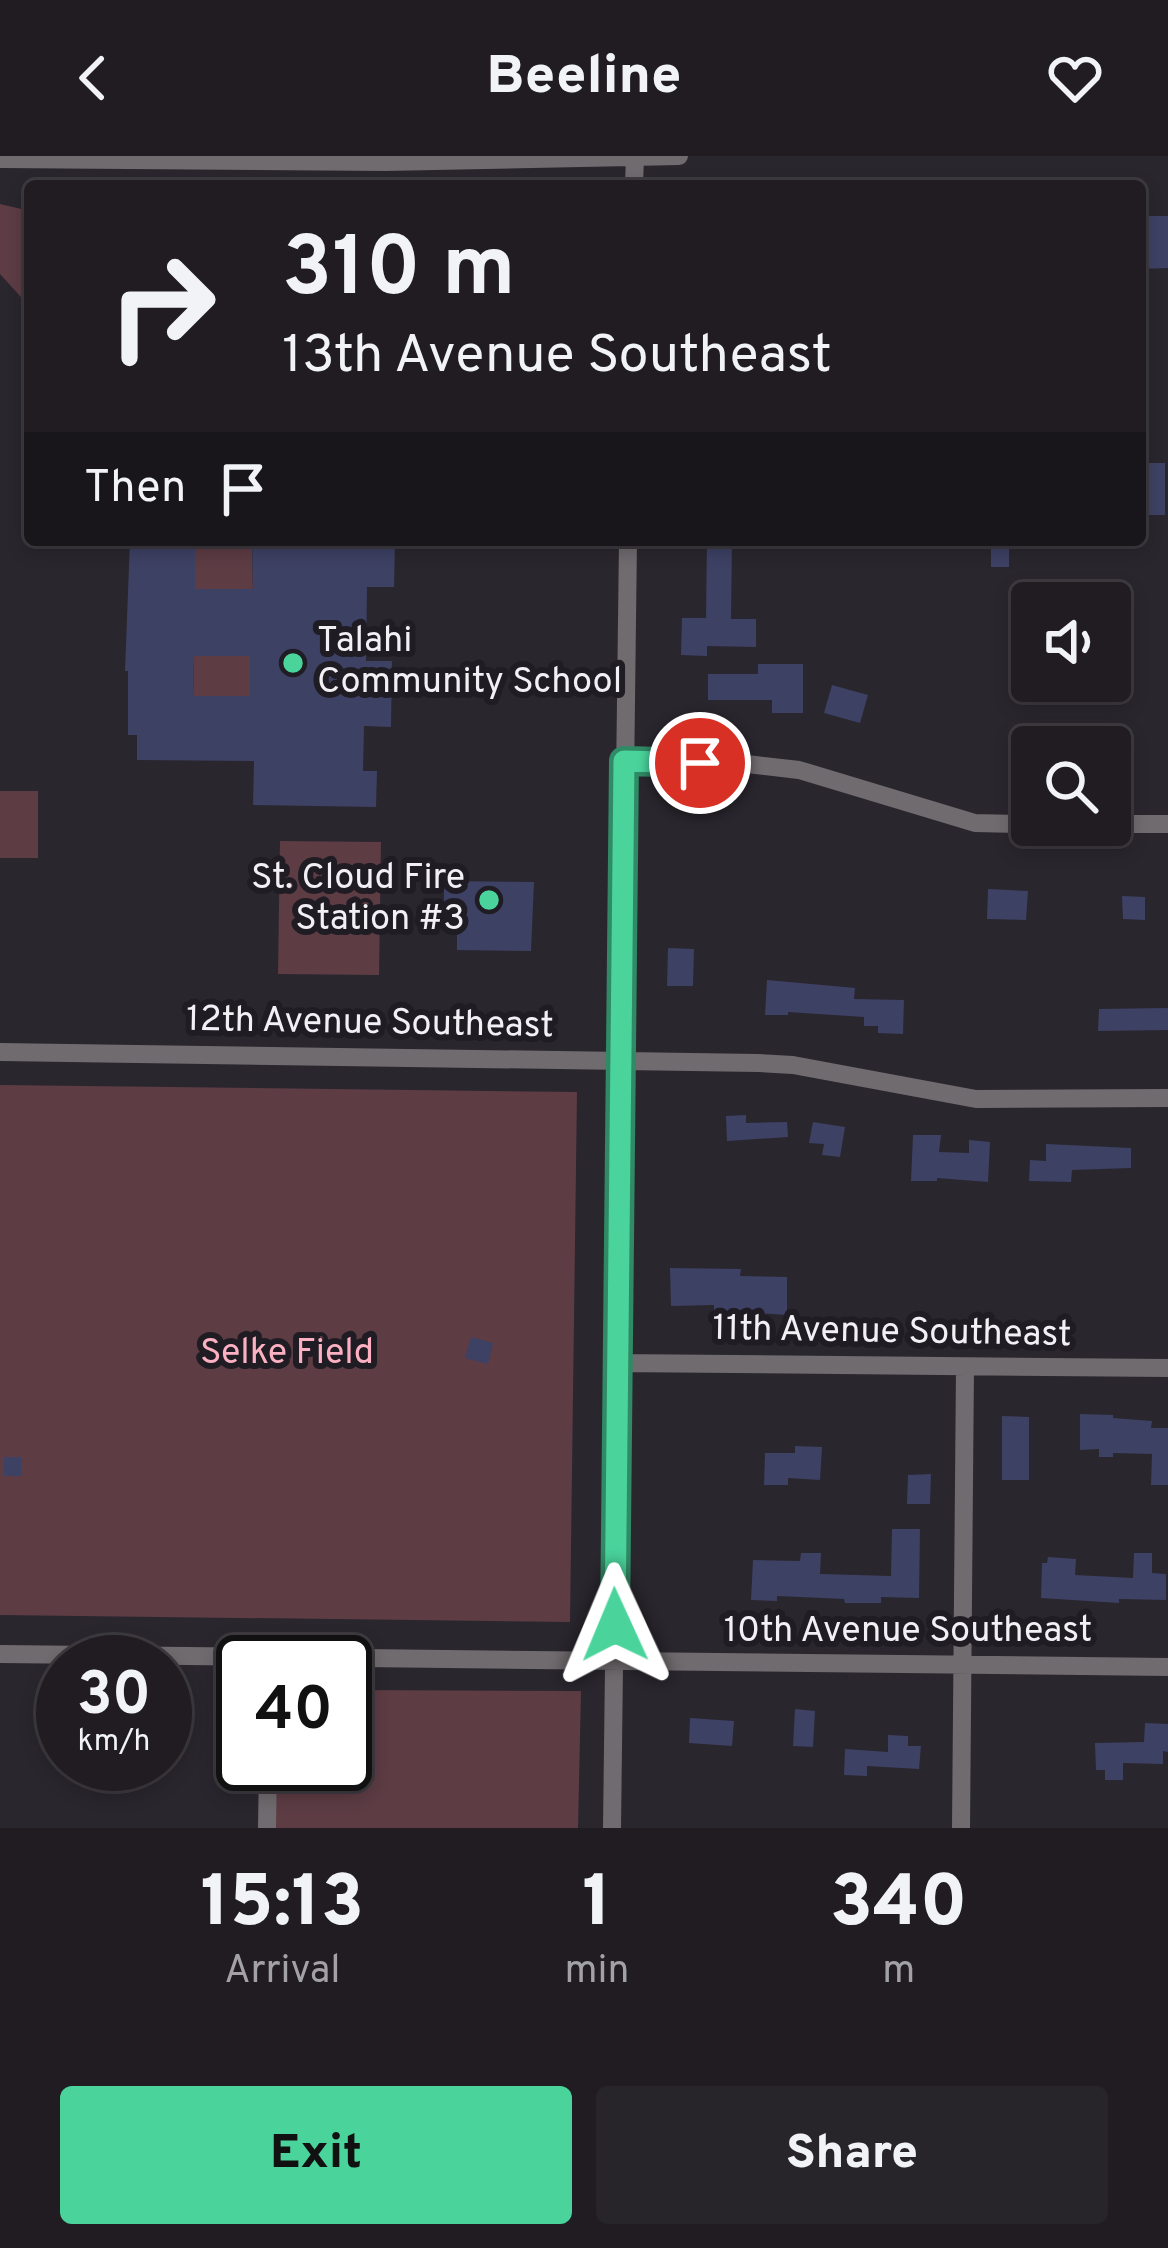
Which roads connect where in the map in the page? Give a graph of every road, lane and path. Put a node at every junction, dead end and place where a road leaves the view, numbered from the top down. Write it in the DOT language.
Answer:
graph roads {
  1 [pos="680,156"];
  2 [pos="634,158"];
  3 [pos="0,159"];
  4 [pos="628,546"];
  5 [pos="624,761"];
  6 [pos="1011,824"];
  7 [pos="1131,824"];
  8 [pos="1168,824"];
  9 [pos="0,1052"];
  10 [pos="620,1061"];
  11 [pos="1168,1098"];
  12 [pos="615,1363"];
  13 [pos="964,1367"];
  14 [pos="1168,1368"];
  15 [pos="0,1654"];
  16 [pos="216,1658"];
  17 [pos="372,1660"];
  18 [pos="615,1664"];
  19 [pos="964,1665"];
  20 [pos="1168,1667"];
  21 [pos="268,1791"];
  22 [pos="267,1828"];
  23 [pos="612,1828"];
  24 [pos="961,1828"];
  1 -- 2 [label="street"];
  2 -- 3 [label="street"];
  4 -- 5 [label="street"];
  5 -- 6 [label="street"];
  5 -- 10 [label="street"];
  7 -- 8 [label="street"];
  9 -- 10 [label="street, 12th Avenue Southeast"];
  10 -- 11 [label="street, 12th Avenue Southeast"];
  10 -- 12 [label="street"];
  12 -- 13 [label="street, 11th Avenue Southeast"];
  12 -- 18 [label="street"];
  13 -- 14 [label="street, 11th Avenue Southeast"];
  13 -- 19 [label="street"];
  15 -- 16 [label="street, 10th Avenue Southeast"];
  17 -- 18 [label="street, 10th Avenue Southeast"];
  18 -- 19 [label="street, 10th Avenue Southeast"];
  18 -- 23 [label="street"];
  19 -- 20 [label="street, 10th Avenue Southeast"];
  19 -- 24 [label="street"];
  21 -- 22 [label="street"];
}
